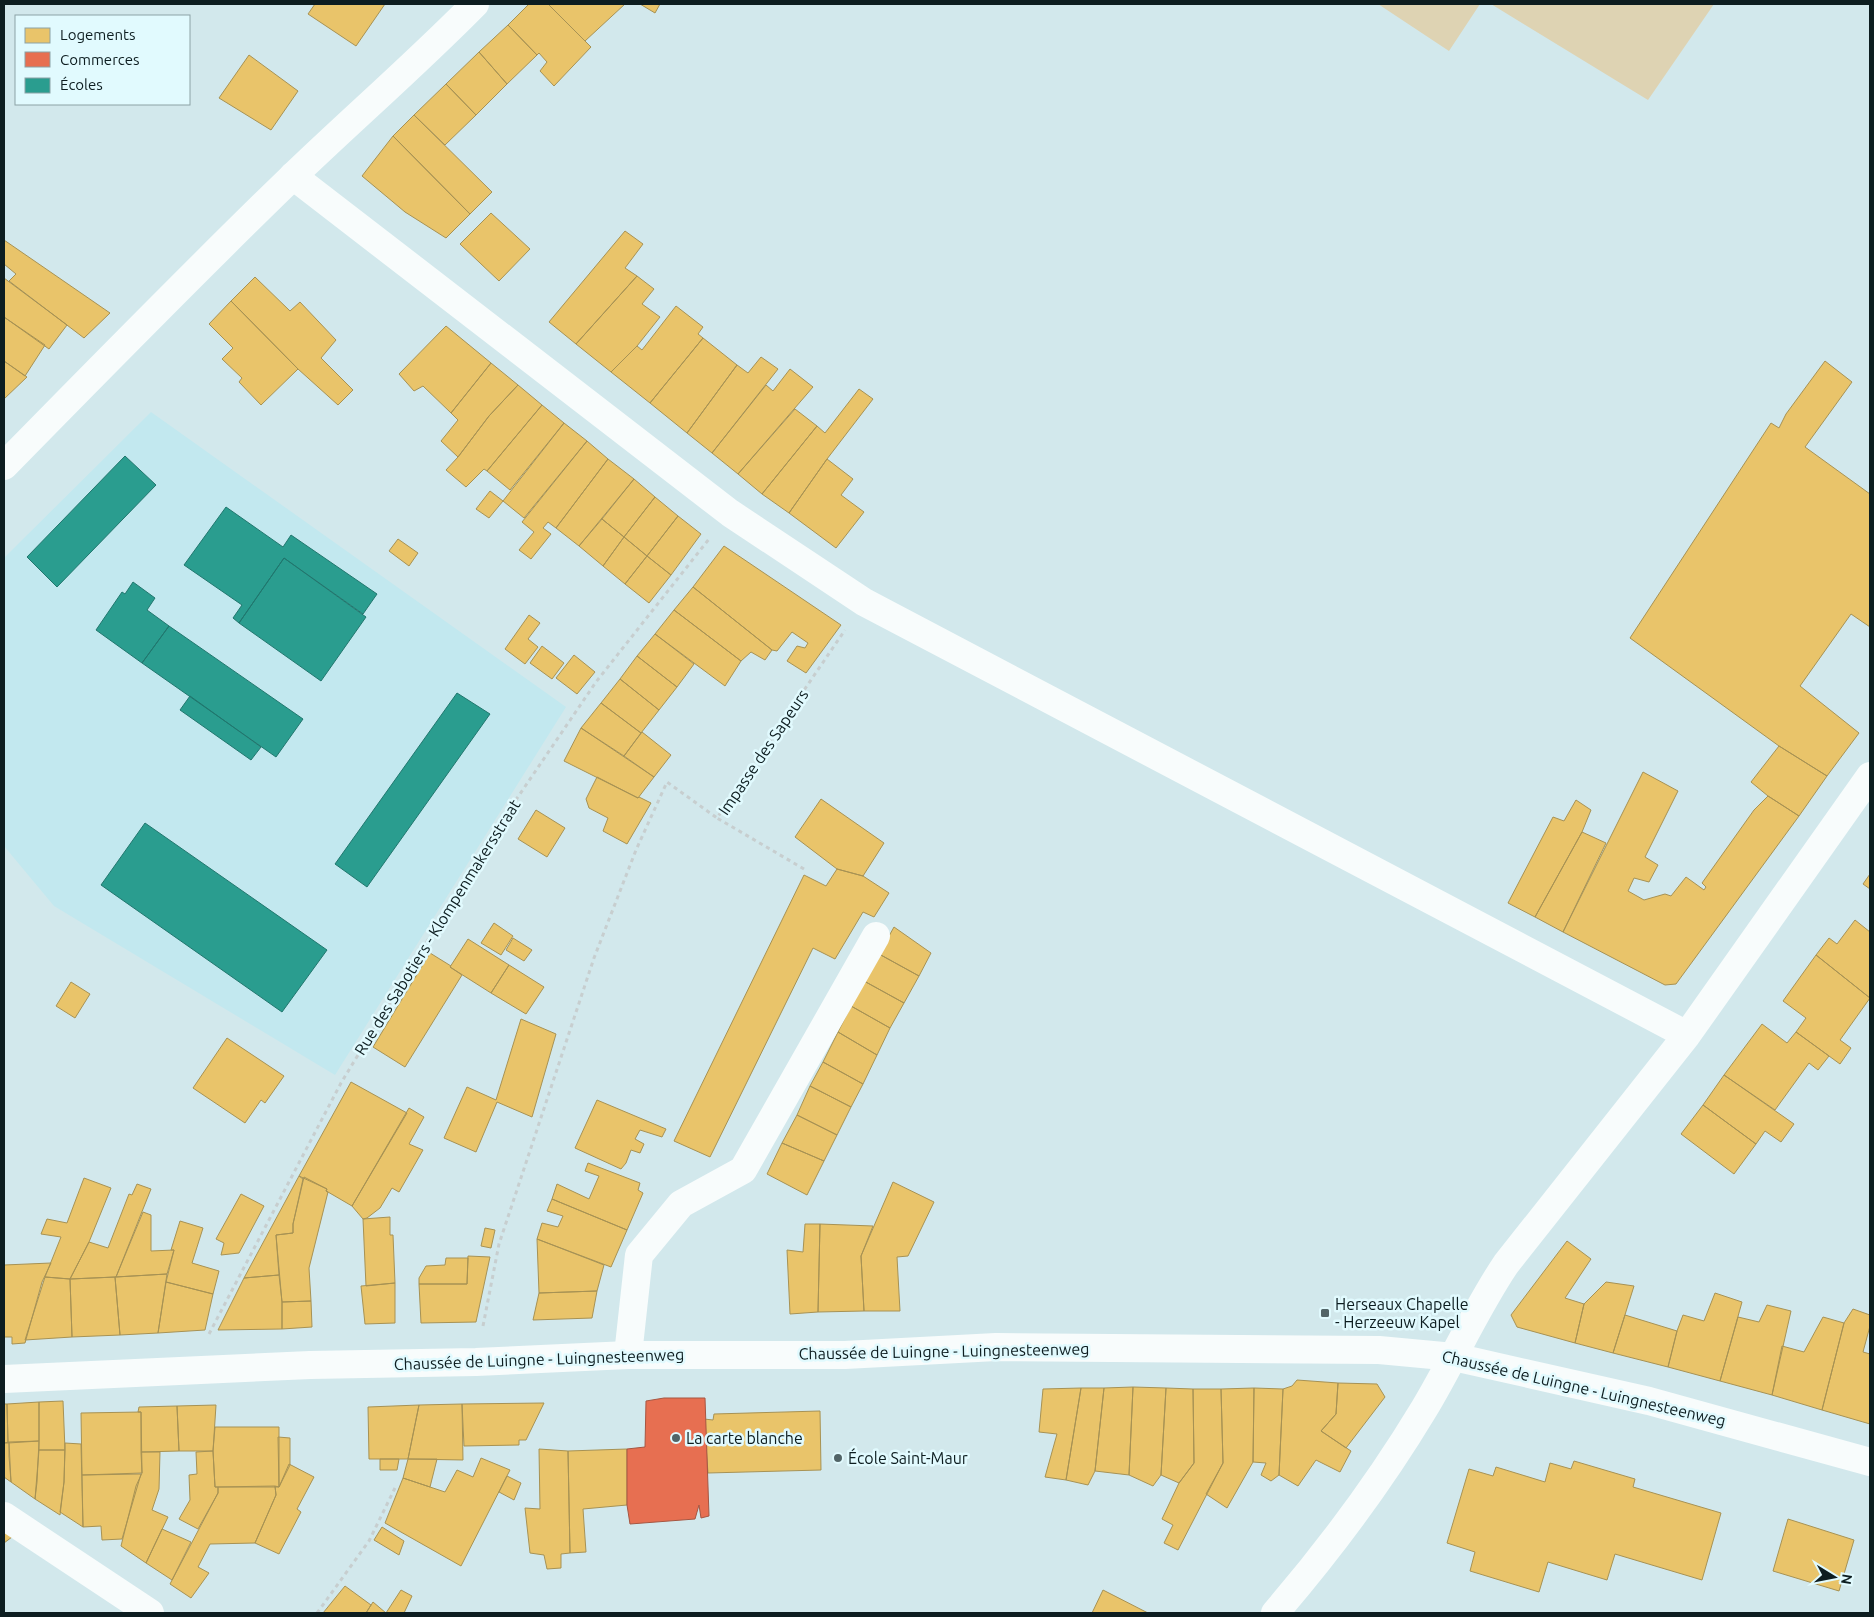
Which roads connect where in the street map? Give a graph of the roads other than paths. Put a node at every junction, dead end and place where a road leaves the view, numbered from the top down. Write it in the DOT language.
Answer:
graph roads {
  1 [pos="475,4"];
  2 [pos="293,176"];
  3 [pos="4,466"];
  4 [pos="1870,776"];
  5 [pos="876,936"];
  6 [pos="1687,1035"];
  7 [pos="628,1355"];
  8 [pos="1454,1357"];
  9 [pos="4,1379"];
  10 [pos="1870,1462"];
  11 [pos="4,1516"];
  12 [pos="150,1613"];
  13 [pos="1275,1613"];
  1 -- 2 [label="street"];
  2 -- 3 [label="street"];
  2 -- 6 [label="street"];
  4 -- 6 [label="street"];
  5 -- 7 [label="street"];
  6 -- 8 [label="street"];
  7 -- 8 [label="street, Chaussée de Luingne - Luingnesteenweg"];
  7 -- 9 [label="street, Chaussée de Luingne - Luingnesteenweg"];
  8 -- 10 [label="street, Chaussée de Luingne - Luingnesteenweg"];
  8 -- 13 [label="street"];
  11 -- 12 [label="street"];
}
